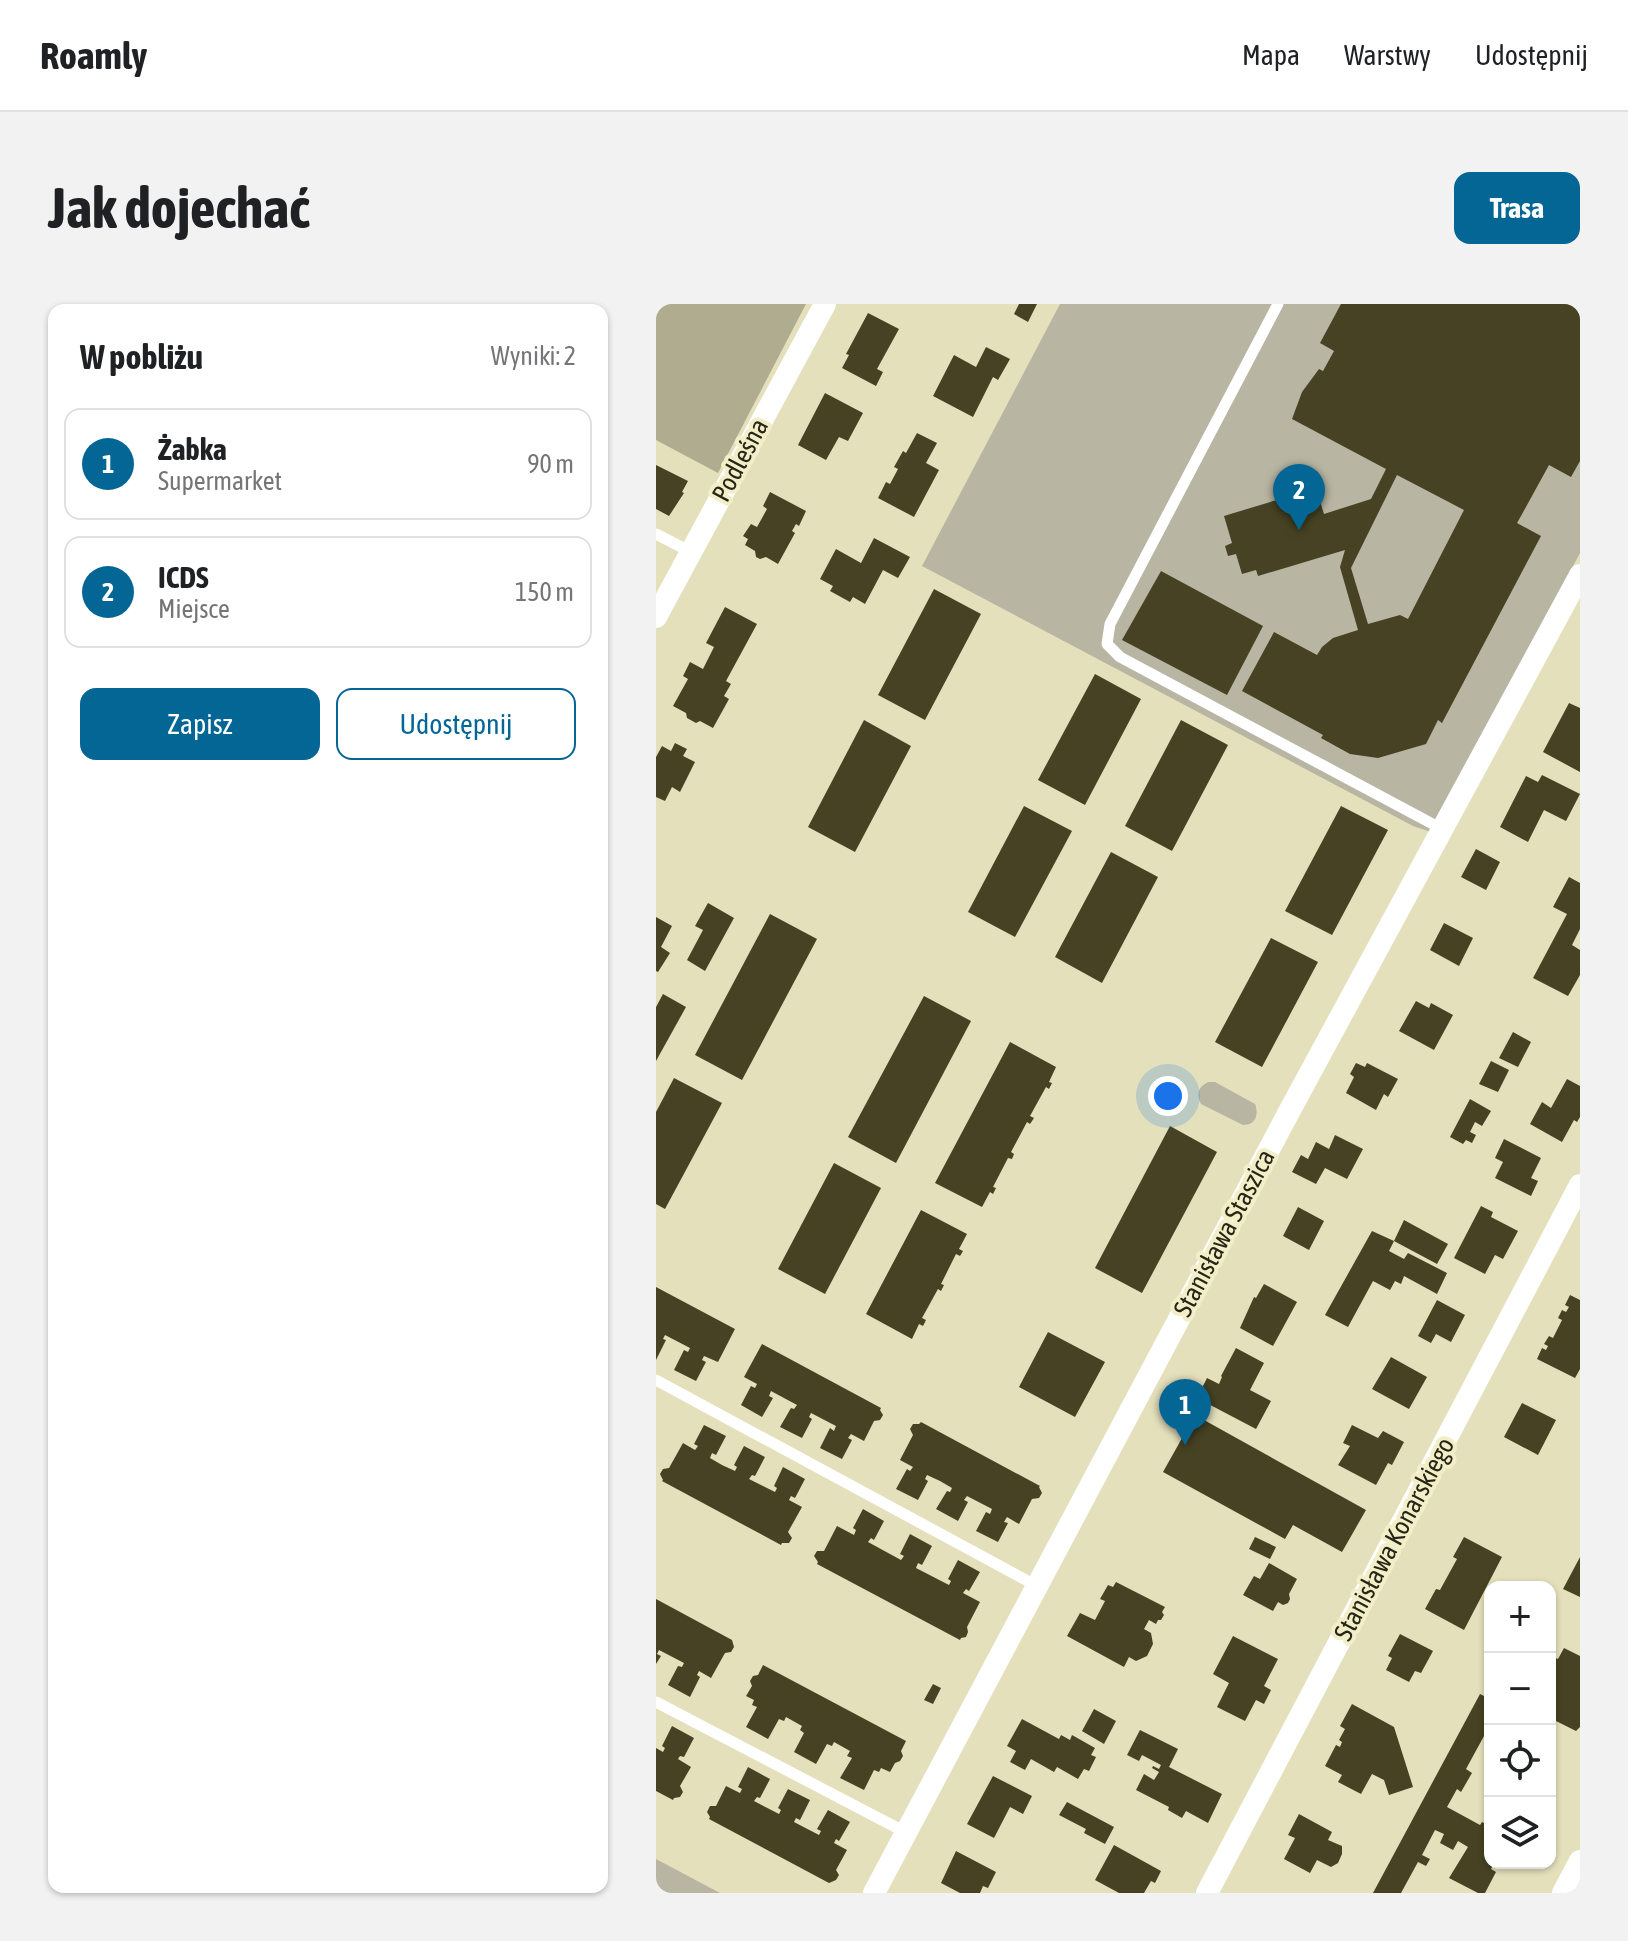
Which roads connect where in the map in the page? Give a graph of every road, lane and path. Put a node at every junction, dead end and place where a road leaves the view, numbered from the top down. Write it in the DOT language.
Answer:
graph roads {
  1 [pos="825,304"];
  2 [pos="1278,304"];
  3 [pos="656,534"];
  4 [pos="691,552"];
  5 [pos="1580,575"];
  6 [pos="656,617"];
  7 [pos="1442,829"];
  8 [pos="1580,1185"];
  9 [pos="657,1383"];
  10 [pos="1037,1586"];
  11 [pos="656,1702"];
  12 [pos="907,1833"];
  13 [pos="1580,1861"];
  14 [pos="874,1893"];
  15 [pos="1207,1893"];
  16 [pos="1563,1893"];
  1 -- 4 [label="street, Podleśna"];
  2 -- 7 [label="lane"];
  3 -- 4 [label="lane"];
  4 -- 6 [label="street, Podleśna"];
  5 -- 7 [label="street, Stanisława Staszica"];
  7 -- 10 [label="street, Stanisława Staszica"];
  8 -- 15 [label="street, Stanisława Konarskiego"];
  9 -- 10 [label="lane"];
  10 -- 12 [label="street, Stanisława Staszica"];
  11 -- 12 [label="lane"];
  12 -- 14 [label="street, Stanisława Staszica"];
  13 -- 16 [label="street"];
}
